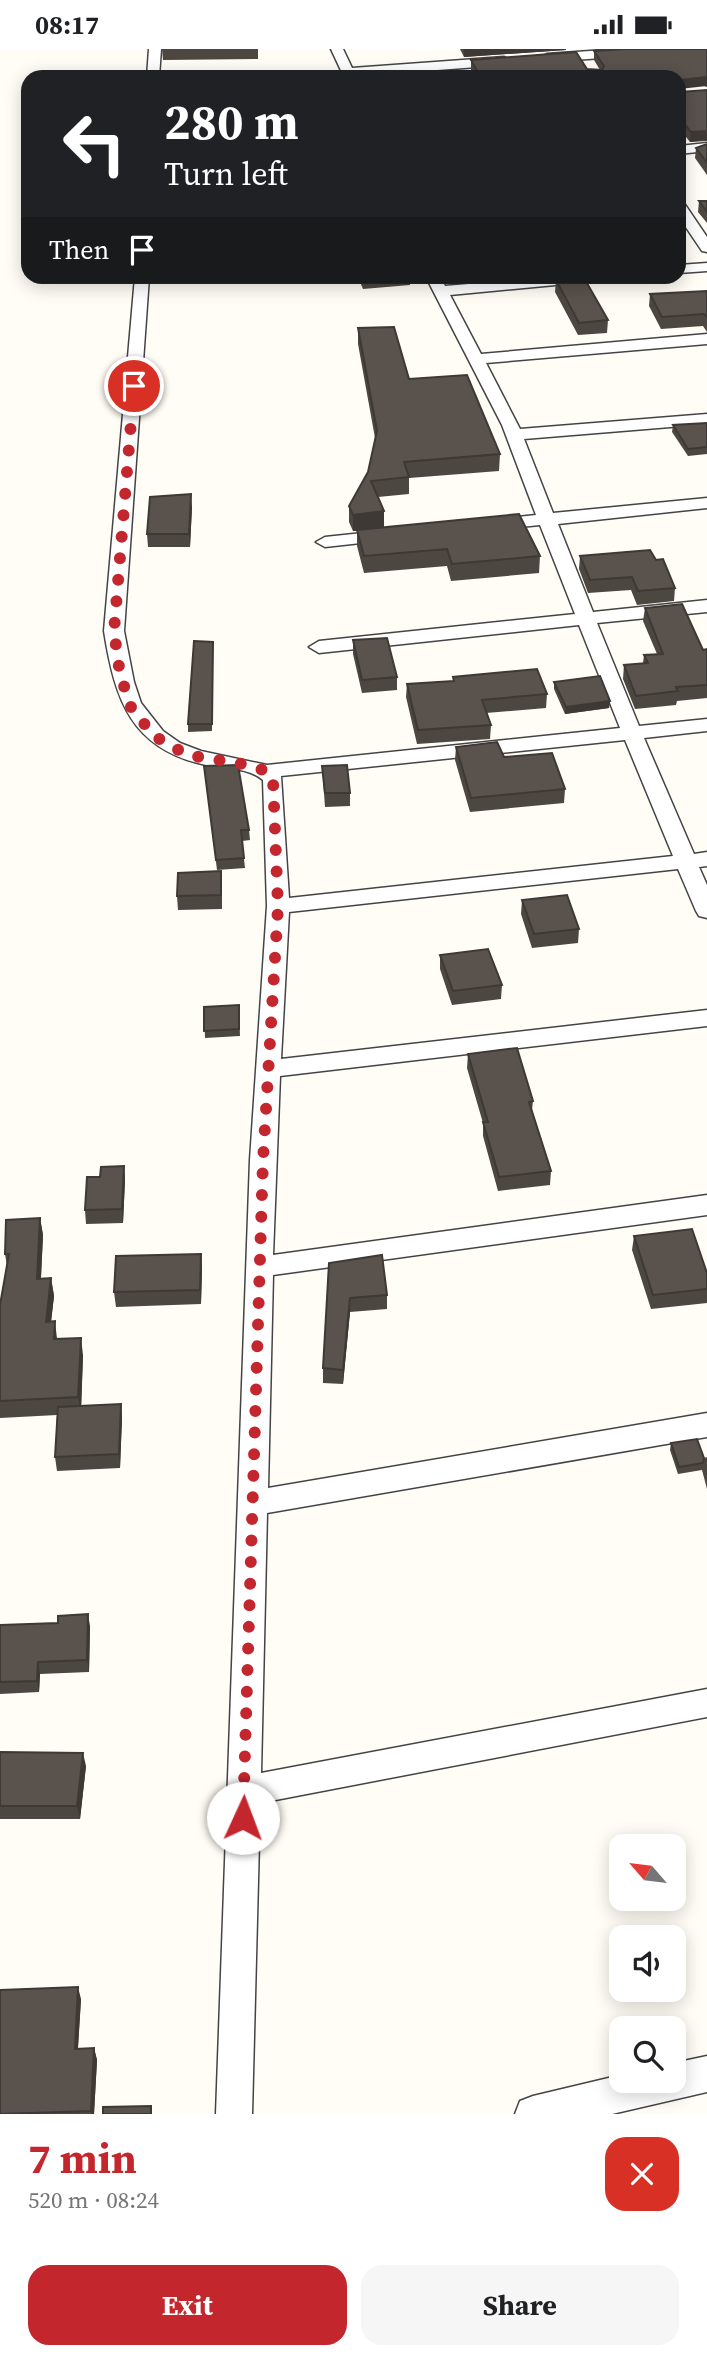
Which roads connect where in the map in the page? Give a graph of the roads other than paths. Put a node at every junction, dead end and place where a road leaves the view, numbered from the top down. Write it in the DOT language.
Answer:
graph roads {
  1 [pos="155,49"];
  2 [pos="337,49"];
  3 [pos="670,49"];
  4 [pos="582,57"];
  5 [pos="540,58"];
  6 [pos="512,60"];
  7 [pos="154,70"];
  8 [pos="347,70"];
  9 [pos="403,70"];
  10 [pos="707,147"];
  11 [pos="686,149"];
  12 [pos="686,211"];
  13 [pos="707,248"];
  14 [pos="707,267"];
  15 [pos="686,268"];
  16 [pos="141,284"];
  17 [pos="437,284"];
  18 [pos="707,339"];
  19 [pos="476,359"];
  20 [pos="707,419"];
  21 [pos="514,435"];
  22 [pos="707,503"];
  23 [pos="547,519"];
  24 [pos="478,526"];
  25 [pos="408,533"];
  26 [pos="325,542"];
  27 [pos="707,606"];
  28 [pos="586,619"];
  29 [pos="319,647"];
  30 [pos="707,725"];
  31 [pos="632,733"];
  32 [pos="266,771"];
  33 [pos="697,860"];
  34 [pos="278,907"];
  35 [pos="707,911"];
  36 [pos="707,1018"];
  37 [pos="268,1069"];
  38 [pos="707,1205"];
  39 [pos="260,1267"];
  40 [pos="707,1425"];
  41 [pos="253,1503"];
  42 [pos="707,1703"];
  43 [pos="244,1791"];
  44 [pos="707,2074"];
  45 [pos="234,2114"];
  46 [pos="533,2114"];
  1 -- 7 [label="street"];
  2 -- 8 [label="street"];
  3 -- 4 [label="street"];
  4 -- 5 [label="street"];
  6 -- 9 [label="street"];
  10 -- 11 [label="street"];
  12 -- 13 [label="street"];
  14 -- 15 [label="street"];
  16 -- 32 [label="street"];
  17 -- 19 [label="street"];
  18 -- 19 [label="street"];
  19 -- 21 [label="street"];
  20 -- 21 [label="street"];
  21 -- 23 [label="street"];
  22 -- 23 [label="street"];
  23 -- 24 [label="street"];
  23 -- 28 [label="street"];
  25 -- 26 [label="street"];
  27 -- 28 [label="street"];
  28 -- 29 [label="street"];
  28 -- 31 [label="street"];
  30 -- 31 [label="street"];
  31 -- 32 [label="street"];
  31 -- 33 [label="street"];
  32 -- 34 [label="street"];
  33 -- 34 [label="street"];
  33 -- 35 [label="street"];
  34 -- 37 [label="street"];
  36 -- 37 [label="street"];
  37 -- 39 [label="street"];
  38 -- 39 [label="street"];
  39 -- 41 [label="street"];
  40 -- 41 [label="street"];
  41 -- 43 [label="street"];
  42 -- 43 [label="street"];
  43 -- 45 [label="street"];
  44 -- 46 [label="street"];
}
